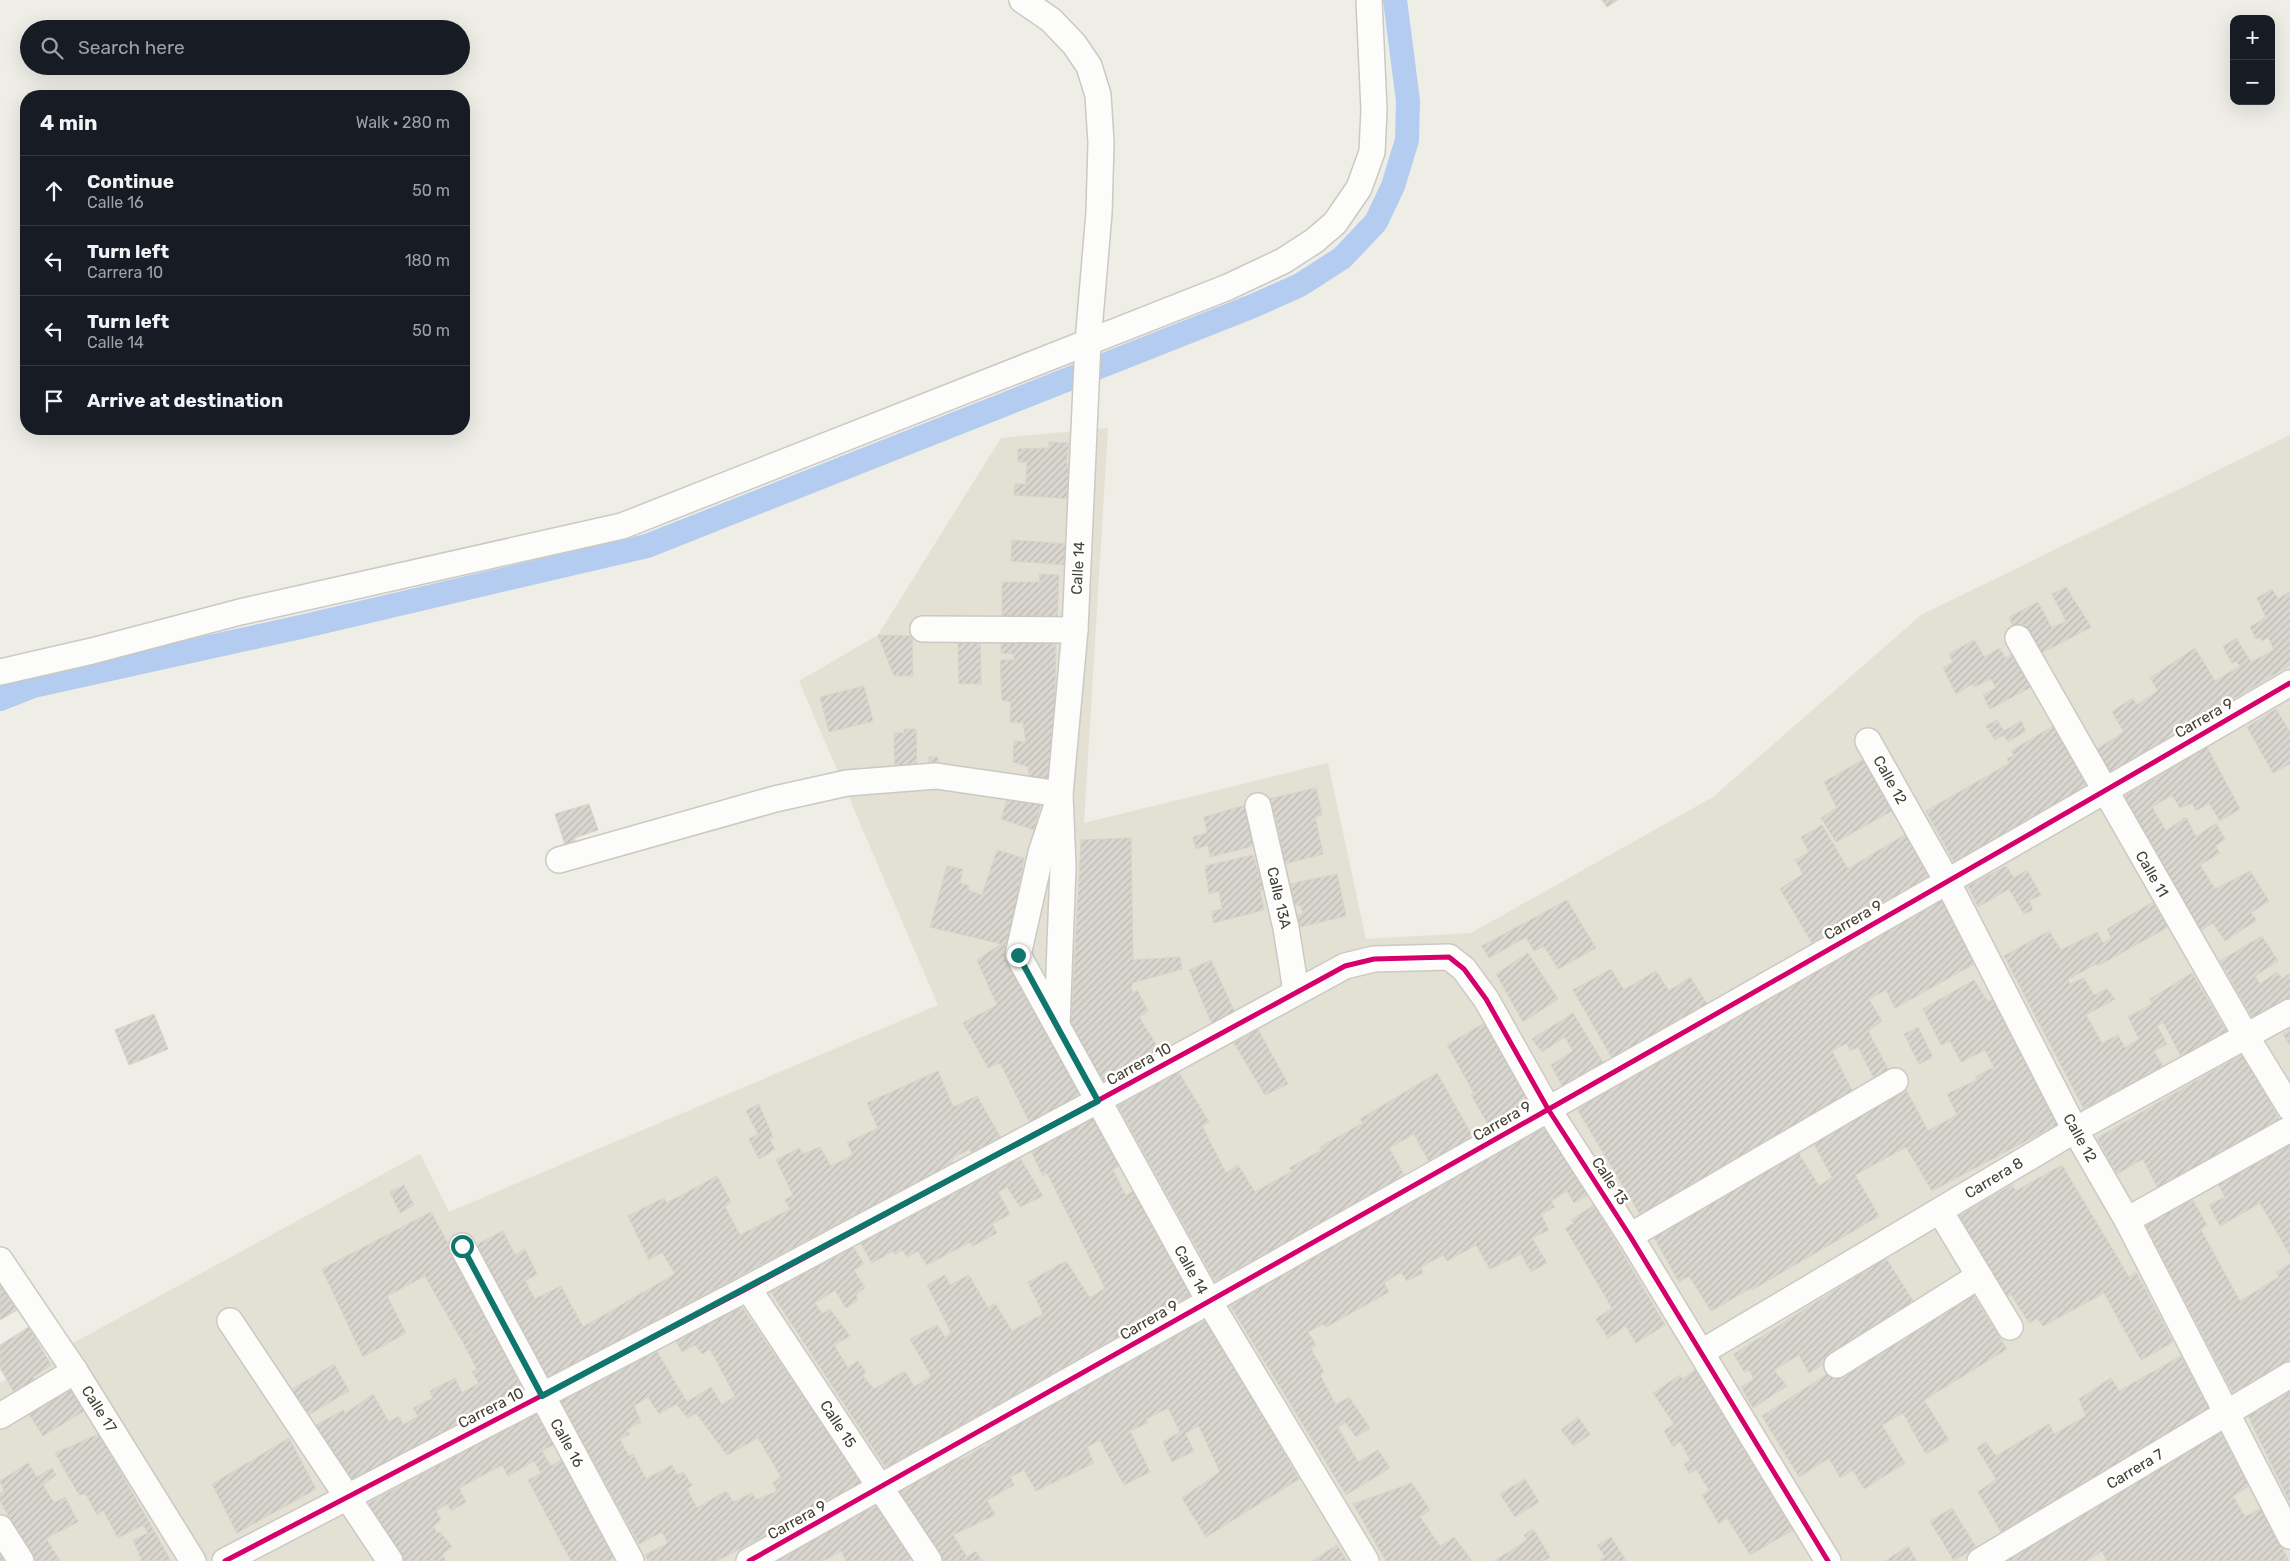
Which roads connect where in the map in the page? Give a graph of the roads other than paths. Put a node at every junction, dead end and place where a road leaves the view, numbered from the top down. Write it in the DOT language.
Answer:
graph roads {
  1 [pos="1022,0"];
  2 [pos="1369,0"];
  3 [pos="1088,342"];
  4 [pos="923,629"];
  5 [pos="1075,630"];
  6 [pos="2018,638"];
  7 [pos="0,672"];
  8 [pos="2290,682"];
  9 [pos="1868,741"];
  10 [pos="2104,791"];
  11 [pos="1060,794"];
  12 [pos="1258,806"];
  13 [pos="559,860"];
  14 [pos="1947,881"];
  15 [pos="1296,992"];
  16 [pos="2290,1012"];
  17 [pos="1057,1024"];
  18 [pos="2246,1036"];
  19 [pos="1895,1081"];
  20 [pos="1098,1101"];
  21 [pos="2290,1108"];
  22 [pos="1548,1109"];
  23 [pos="2290,1129"];
  24 [pos="2075,1130"];
  25 [pos="1940,1211"];
  26 [pos="2127,1220"];
  27 [pos="1630,1236"];
  28 [pos="462,1246"];
  29 [pos="0,1260"];
  30 [pos="1979,1276"];
  31 [pos="748,1288"];
  32 [pos="1209,1301"];
  33 [pos="230,1321"];
  34 [pos="2010,1327"];
  35 [pos="1702,1352"];
  36 [pos="1837,1365"];
  37 [pos="75,1371"];
  38 [pos="2290,1375"];
  39 [pos="542,1396"];
  40 [pos="2228,1414"];
  41 [pos="0,1416"];
  42 [pos="880,1487"];
  43 [pos="347,1497"];
  44 [pos="0,1528"];
  45 [pos="2290,1536"];
  46 [pos="22,1561"];
  47 [pos="193,1561"];
  48 [pos="224,1561"];
  49 [pos="390,1561"];
  50 [pos="632,1561"];
  51 [pos="749,1561"];
  52 [pos="929,1561"];
  53 [pos="1366,1561"];
  54 [pos="1828,1561"];
  55 [pos="1980,1561"];
  1 -- 3 [label="street, Calle 14"];
  2 -- 3 [label="street"];
  3 -- 5 [label="street, Calle 14"];
  3 -- 7 [label="street"];
  4 -- 5 [label="street"];
  5 -- 11 [label="street, Calle 14"];
  6 -- 10 [label="street, Calle 11"];
  8 -- 10 [label="street, Carrera 9"];
  9 -- 14 [label="street, Calle 12"];
  10 -- 14 [label="street, Carrera 9"];
  10 -- 18 [label="street, Calle 11"];
  11 -- 13 [label="street"];
  11 -- 17 [label="street, Calle 14"];
  11 -- 17 [label="street, Calle 14"];
  12 -- 15 [label="street, Calle 13A"];
  14 -- 22 [label="street, Carrera 9"];
  14 -- 24 [label="street, Calle 12"];
  15 -- 20 [label="street, Carrera 10"];
  15 -- 22 [label="street, Calle 13"];
  16 -- 18 [label="street, Carrera 8"];
  17 -- 20 [label="street, Calle 14"];
  18 -- 21 [label="street, Calle 11"];
  18 -- 24 [label="street, Carrera 8"];
  19 -- 27 [label="street"];
  20 -- 31 [label="street, Carrera 10"];
  20 -- 32 [label="street, Calle 14"];
  22 -- 27 [label="street, Calle 13"];
  22 -- 32 [label="street, Carrera 9"];
  23 -- 26 [label="street"];
  24 -- 25 [label="street, Carrera 8"];
  24 -- 26 [label="street, Calle 12"];
  25 -- 30 [label="street"];
  25 -- 35 [label="street, Carrera 8"];
  26 -- 40 [label="street, Calle 12"];
  27 -- 35 [label="street, Calle 13"];
  28 -- 39 [label="street, Calle 16"];
  29 -- 37 [label="street, Calle 17"];
  30 -- 34 [label="street"];
  30 -- 36 [label="street"];
  31 -- 39 [label="street, Carrera 10"];
  31 -- 42 [label="street, Calle 15"];
  32 -- 42 [label="street, Carrera 9"];
  32 -- 53 [label="street, Calle 14"];
  33 -- 43 [label="street"];
  35 -- 54 [label="street, Calle 13"];
  37 -- 41 [label="street"];
  37 -- 47 [label="street, Calle 17"];
  38 -- 40 [label="street, Carrera 7"];
  39 -- 43 [label="street, Carrera 10"];
  39 -- 50 [label="street, Calle 16"];
  40 -- 45 [label="street, Calle 12"];
  40 -- 55 [label="street, Carrera 7"];
  42 -- 51 [label="street, Carrera 9"];
  42 -- 52 [label="street, Calle 15"];
  43 -- 48 [label="street, Carrera 10"];
  43 -- 49 [label="street"];
  44 -- 46 [label="street"];
}
